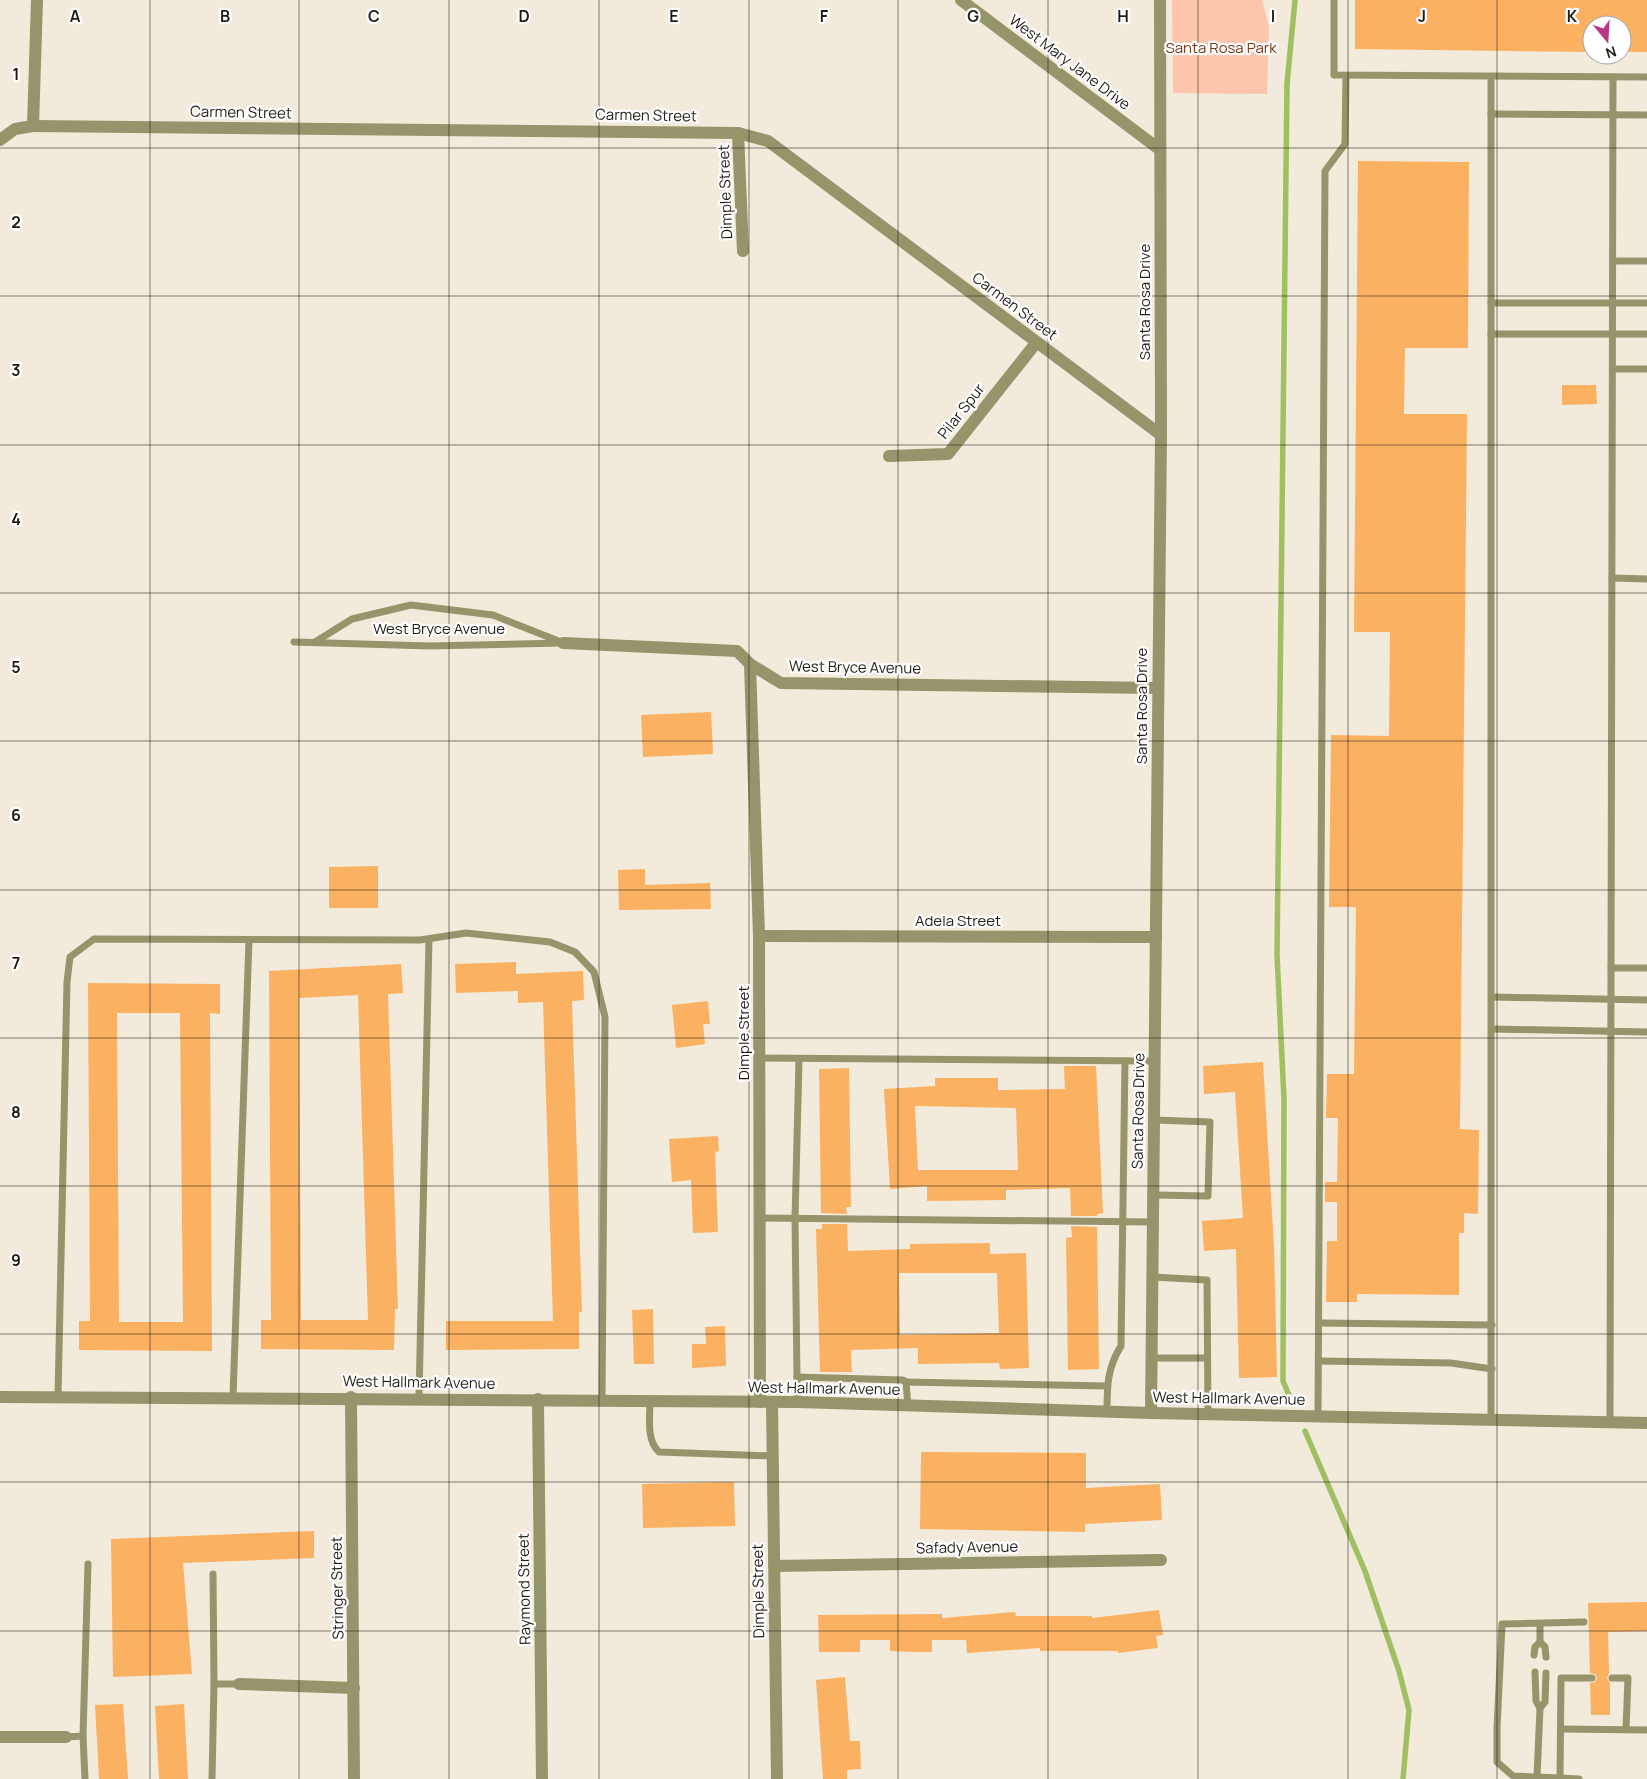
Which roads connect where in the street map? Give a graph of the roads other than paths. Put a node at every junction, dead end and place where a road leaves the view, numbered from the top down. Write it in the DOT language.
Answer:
graph roads {
  1 [pos="37,0"];
  2 [pos="961,0"];
  3 [pos="1160,0"];
  4 [pos="1334,0"];
  5 [pos="1346,76"];
  6 [pos="1491,76"];
  7 [pos="1613,77"];
  8 [pos="1647,77"];
  9 [pos="1491,114"];
  10 [pos="1613,115"];
  11 [pos="1647,115"];
  12 [pos="33,126"];
  13 [pos="738,132"];
  14 [pos="0,140"];
  15 [pos="1160,149"];
  16 [pos="743,251"];
  17 [pos="1613,261"];
  18 [pos="1647,261"];
  19 [pos="1491,303"];
  20 [pos="1613,303"];
  21 [pos="1647,303"];
  22 [pos="1491,334"];
  23 [pos="1612,334"];
  24 [pos="1647,334"];
  25 [pos="1036,342"];
  26 [pos="1612,369"];
  27 [pos="1647,369"];
  28 [pos="1160,435"];
  29 [pos="889,456"];
  30 [pos="1612,578"];
  31 [pos="1647,579"];
  32 [pos="294,642"];
  33 [pos="314,642"];
  34 [pos="564,643"];
  35 [pos="750,664"];
  36 [pos="1157,688"];
  37 [pos="759,936"];
  38 [pos="1156,937"];
  39 [pos="429,939"];
  40 [pos="249,940"];
  41 [pos="1611,968"];
  42 [pos="1647,968"];
  43 [pos="1492,997"];
  44 [pos="1611,1000"];
  45 [pos="1647,1000"];
  46 [pos="1492,1029"];
  47 [pos="1611,1031"];
  48 [pos="1647,1032"];
  49 [pos="759,1058"];
  50 [pos="799,1058"];
  51 [pos="1125,1061"];
  52 [pos="1155,1061"];
  53 [pos="1154,1120"];
  54 [pos="1154,1195"];
  55 [pos="760,1218"];
  56 [pos="795,1219"];
  57 [pos="1123,1222"];
  58 [pos="1153,1222"];
  59 [pos="1153,1277"];
  60 [pos="1319,1323"];
  61 [pos="1492,1325"];
  62 [pos="1152,1358"];
  63 [pos="1207,1358"];
  64 [pos="1319,1361"];
  65 [pos="1492,1369"];
  66 [pos="797,1377"];
  67 [pos="906,1382"];
  68 [pos="1107,1386"];
  69 [pos="0,1397"];
  70 [pos="58,1397"];
  71 [pos="233,1397"];
  72 [pos="351,1398"];
  73 [pos="420,1398"];
  74 [pos="538,1399"];
  75 [pos="602,1400"];
  76 [pos="650,1401"];
  77 [pos="766,1402"];
  78 [pos="798,1402"];
  79 [pos="908,1406"];
  80 [pos="1107,1412"];
  81 [pos="1151,1413"];
  82 [pos="1208,1414"];
  83 [pos="1318,1416"];
  84 [pos="1491,1420"];
  85 [pos="1610,1422"];
  86 [pos="1647,1422"];
  87 [pos="773,1456"];
  88 [pos="1160,1560"];
  89 [pos="88,1564"];
  90 [pos="774,1566"];
  91 [pos="213,1574"];
  92 [pos="1584,1622"];
  93 [pos="1540,1624"];
  94 [pos="1540,1642"];
  95 [pos="1534,1655"];
  96 [pos="1546,1657"];
  97 [pos="1535,1672"];
  98 [pos="1546,1672"];
  99 [pos="1592,1678"];
  100 [pos="1612,1678"];
  101 [pos="214,1684"];
  102 [pos="239,1684"];
  103 [pos="354,1688"];
  104 [pos="1540,1708"];
  105 [pos="1626,1729"];
  106 [pos="1561,1730"];
  107 [pos="1647,1730"];
  108 [pos="83,1736"];
  109 [pos="0,1737"];
  110 [pos="66,1737"];
  111 [pos="1537,1777"];
  112 [pos="1560,1778"];
  113 [pos="85,1779"];
  114 [pos="212,1779"];
  115 [pos="354,1779"];
  116 [pos="542,1779"];
  117 [pos="777,1779"];
  118 [pos="1580,1779"];
  1 -- 12 [label="street"];
  2 -- 15 [label="street, West Mary Jane Drive"];
  3 -- 15 [label="street, Santa Rosa Drive"];
  4 -- 5 [label="lane"];
  5 -- 6 [label="lane"];
  5 -- 60 [label="lane"];
  6 -- 7 [label="lane"];
  6 -- 9 [label="lane"];
  7 -- 8 [label="lane"];
  7 -- 10 [label="lane"];
  9 -- 10 [label="lane"];
  9 -- 19 [label="lane"];
  10 -- 11 [label="lane"];
  10 -- 17 [label="lane"];
  12 -- 13 [label="street, Carmen Street"];
  12 -- 14 [label="street, Carmen Street"];
  13 -- 16 [label="street, Dimple Street"];
  13 -- 25 [label="street, Carmen Street"];
  15 -- 28 [label="street, Santa Rosa Drive"];
  17 -- 18 [label="lane"];
  17 -- 20 [label="lane"];
  19 -- 20 [label="lane"];
  19 -- 22 [label="lane"];
  20 -- 21 [label="lane"];
  20 -- 23 [label="lane"];
  22 -- 23 [label="lane"];
  22 -- 43 [label="lane"];
  23 -- 24 [label="lane"];
  23 -- 26 [label="lane"];
  25 -- 28 [label="street, Carmen Street"];
  25 -- 29 [label="street, Pilar Spur"];
  26 -- 27 [label="lane"];
  26 -- 30 [label="lane"];
  28 -- 36 [label="street, Santa Rosa Drive"];
  30 -- 31 [label="lane"];
  30 -- 41 [label="lane"];
  32 -- 33 [label="lane, West Bryce Avenue"];
  33 -- 34 [label="lane, West Bryce Avenue"];
  33 -- 34 [label="lane, West Bryce Avenue"];
  34 -- 35 [label="street, West Bryce Avenue"];
  35 -- 36 [label="street, West Bryce Avenue"];
  35 -- 37 [label="street, Dimple Street"];
  36 -- 38 [label="street, Santa Rosa Drive"];
  37 -- 38 [label="street, Adela Street"];
  37 -- 49 [label="street, Dimple Street"];
  38 -- 52 [label="street, Santa Rosa Drive"];
  39 -- 40 [label="lane"];
  39 -- 73 [label="lane"];
  39 -- 75 [label="lane"];
  40 -- 70 [label="lane"];
  40 -- 71 [label="lane"];
  41 -- 42 [label="lane"];
  41 -- 44 [label="lane"];
  43 -- 44 [label="lane"];
  43 -- 46 [label="lane"];
  44 -- 45 [label="lane"];
  44 -- 47 [label="lane"];
  46 -- 47 [label="lane"];
  46 -- 61 [label="lane"];
  47 -- 48 [label="lane"];
  47 -- 85 [label="lane"];
  49 -- 50 [label="lane"];
  49 -- 55 [label="street, Dimple Street"];
  50 -- 51 [label="lane"];
  50 -- 56 [label="lane"];
  51 -- 52 [label="lane"];
  51 -- 57 [label="lane"];
  52 -- 53 [label="street, Santa Rosa Drive"];
  53 -- 54 [label="street, Santa Rosa Drive"];
  53 -- 54 [label="lane"];
  54 -- 58 [label="street, Santa Rosa Drive"];
  55 -- 56 [label="lane"];
  55 -- 77 [label="street, Dimple Street"];
  56 -- 57 [label="lane"];
  56 -- 66 [label="lane"];
  57 -- 58 [label="lane"];
  57 -- 68 [label="lane"];
  58 -- 59 [label="street, Santa Rosa Drive"];
  59 -- 62 [label="street, Santa Rosa Drive"];
  59 -- 63 [label="lane"];
  60 -- 61 [label="lane"];
  60 -- 64 [label="lane"];
  61 -- 65 [label="lane"];
  62 -- 63 [label="lane"];
  62 -- 81 [label="street, Santa Rosa Drive"];
  63 -- 82 [label="lane"];
  64 -- 65 [label="lane"];
  64 -- 83 [label="lane"];
  65 -- 84 [label="lane"];
  66 -- 67 [label="lane"];
  66 -- 78 [label="lane"];
  67 -- 68 [label="lane"];
  67 -- 79 [label="lane"];
  68 -- 80 [label="lane"];
  69 -- 70 [label="street, West Hallmark Avenue"];
  70 -- 71 [label="street, West Hallmark Avenue"];
  71 -- 72 [label="street, West Hallmark Avenue"];
  72 -- 73 [label="street, West Hallmark Avenue"];
  72 -- 103 [label="street, Stringer Street"];
  73 -- 74 [label="street, West Hallmark Avenue"];
  74 -- 75 [label="street, West Hallmark Avenue"];
  74 -- 116 [label="street, Raymond Street"];
  75 -- 76 [label="street, West Hallmark Avenue"];
  76 -- 77 [label="street, West Hallmark Avenue"];
  76 -- 87 [label="lane"];
  77 -- 78 [label="street, West Hallmark Avenue"];
  77 -- 87 [label="street, Dimple Street"];
  78 -- 79 [label="street, West Hallmark Avenue"];
  79 -- 80 [label="street, West Hallmark Avenue"];
  80 -- 81 [label="street, West Hallmark Avenue"];
  81 -- 82 [label="street, West Hallmark Avenue"];
  82 -- 83 [label="street, West Hallmark Avenue"];
  83 -- 84 [label="street, West Hallmark Avenue"];
  84 -- 85 [label="street, West Hallmark Avenue"];
  85 -- 86 [label="street, West Hallmark Avenue"];
  87 -- 90 [label="street, Dimple Street"];
  88 -- 90 [label="street, Safady Avenue"];
  89 -- 108 [label="lane"];
  90 -- 117 [label="street, Dimple Street"];
  91 -- 101 [label="lane"];
  92 -- 93 [label="lane"];
  93 -- 94 [label="lane"];
  93 -- 111 [label="lane"];
  94 -- 95 [label="lane"];
  94 -- 96 [label="lane"];
  97 -- 104 [label="lane"];
  98 -- 104 [label="lane"];
  99 -- 106 [label="lane"];
  100 -- 105 [label="lane"];
  101 -- 102 [label="lane"];
  101 -- 114 [label="lane"];
  102 -- 103 [label="street"];
  103 -- 115 [label="street, Stringer Street"];
  104 -- 111 [label="lane"];
  105 -- 106 [label="lane"];
  105 -- 107 [label="lane"];
  106 -- 112 [label="lane"];
  108 -- 110 [label="lane"];
  108 -- 113 [label="lane"];
  109 -- 110 [label="street"];
  111 -- 112 [label="lane"];
  112 -- 118 [label="lane"];
}
